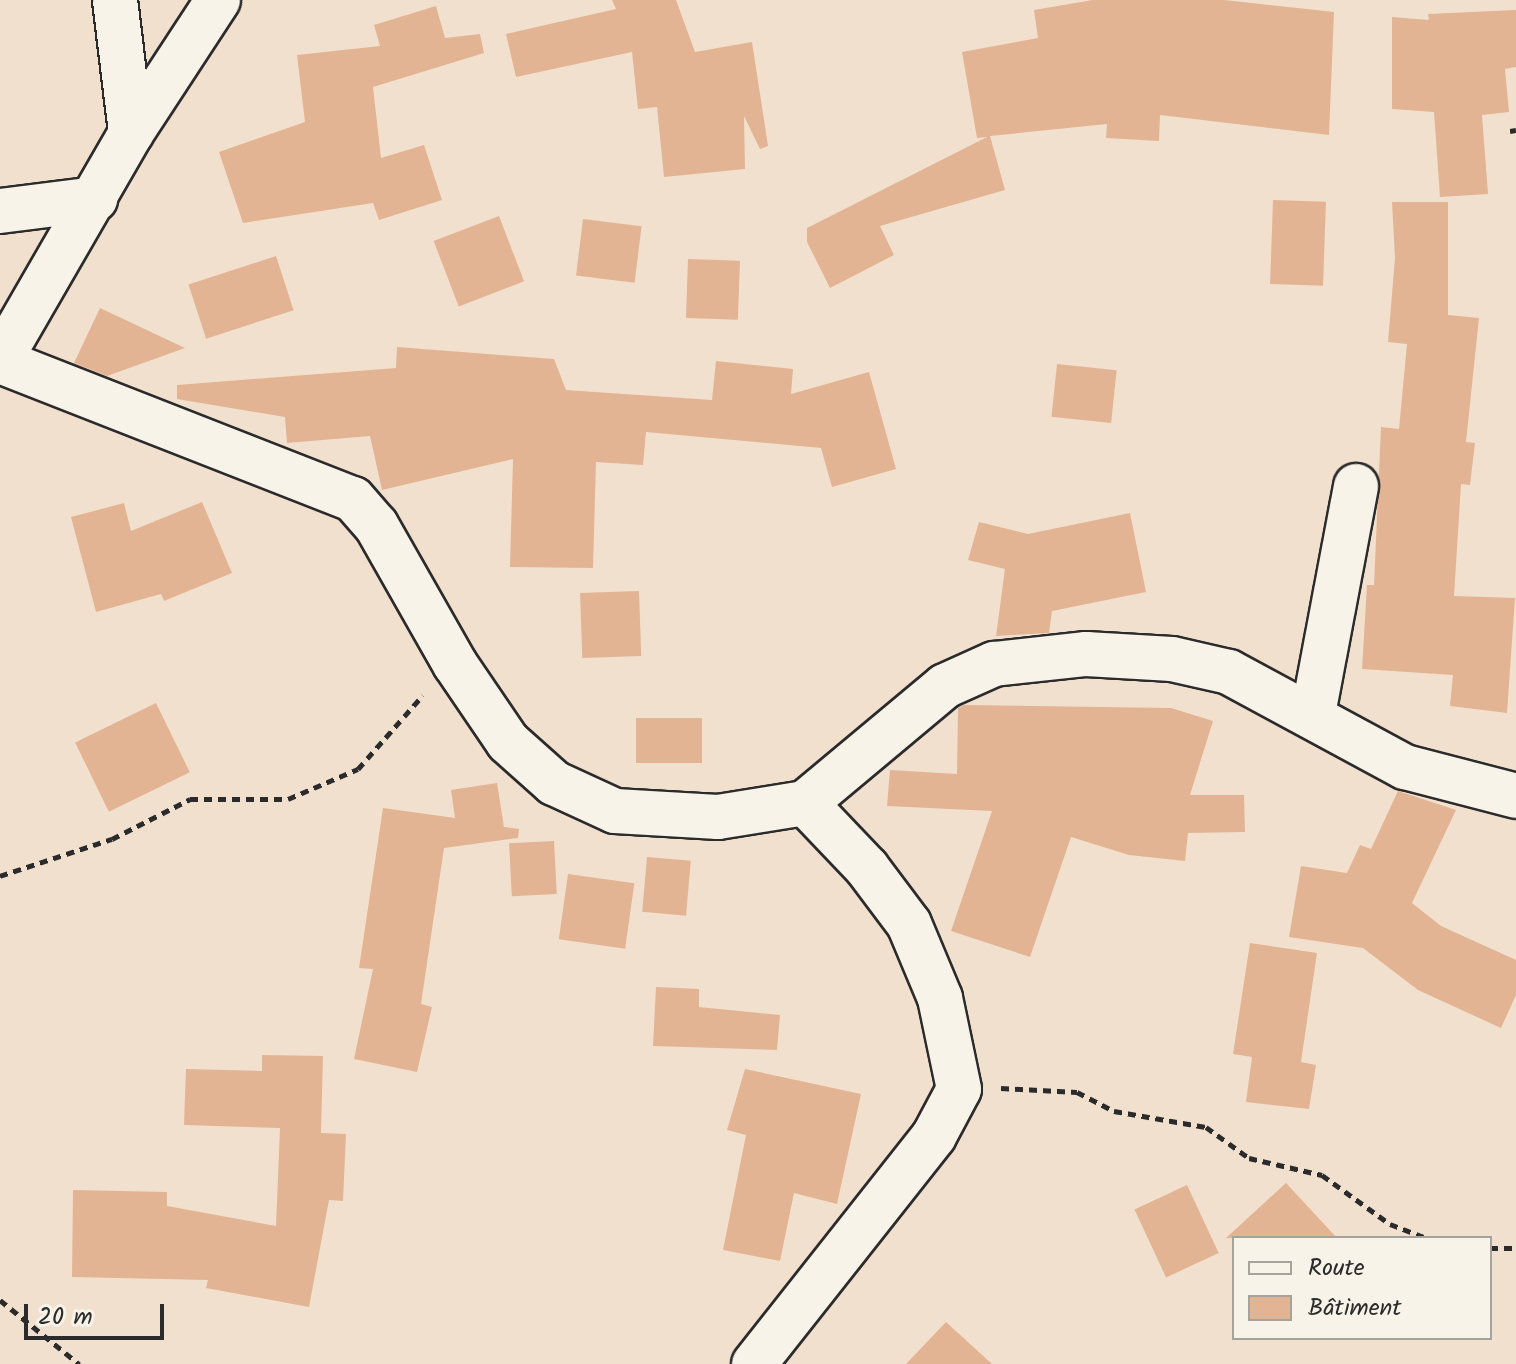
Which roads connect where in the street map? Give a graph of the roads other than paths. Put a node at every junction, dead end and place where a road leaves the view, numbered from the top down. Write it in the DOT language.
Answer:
graph roads {
  1 [pos="115,0"];
  2 [pos="222,1"];
  3 [pos="131,133"];
  4 [pos="95,199"];
  5 [pos="0,211"];
  6 [pos="0,360"];
  7 [pos="1356,486"];
  8 [pos="1313,714"];
  9 [pos="1516,796"];
  10 [pos="805,803"];
  11 [pos="754,1364"];
  1 -- 3 [label="street"];
  2 -- 3 [label="street"];
  3 -- 4 [label="street"];
  4 -- 5 [label="street"];
  4 -- 6 [label="street"];
  6 -- 10 [label="street"];
  7 -- 8 [label="street"];
  8 -- 9 [label="street"];
  8 -- 10 [label="street"];
  10 -- 11 [label="street"];
}
